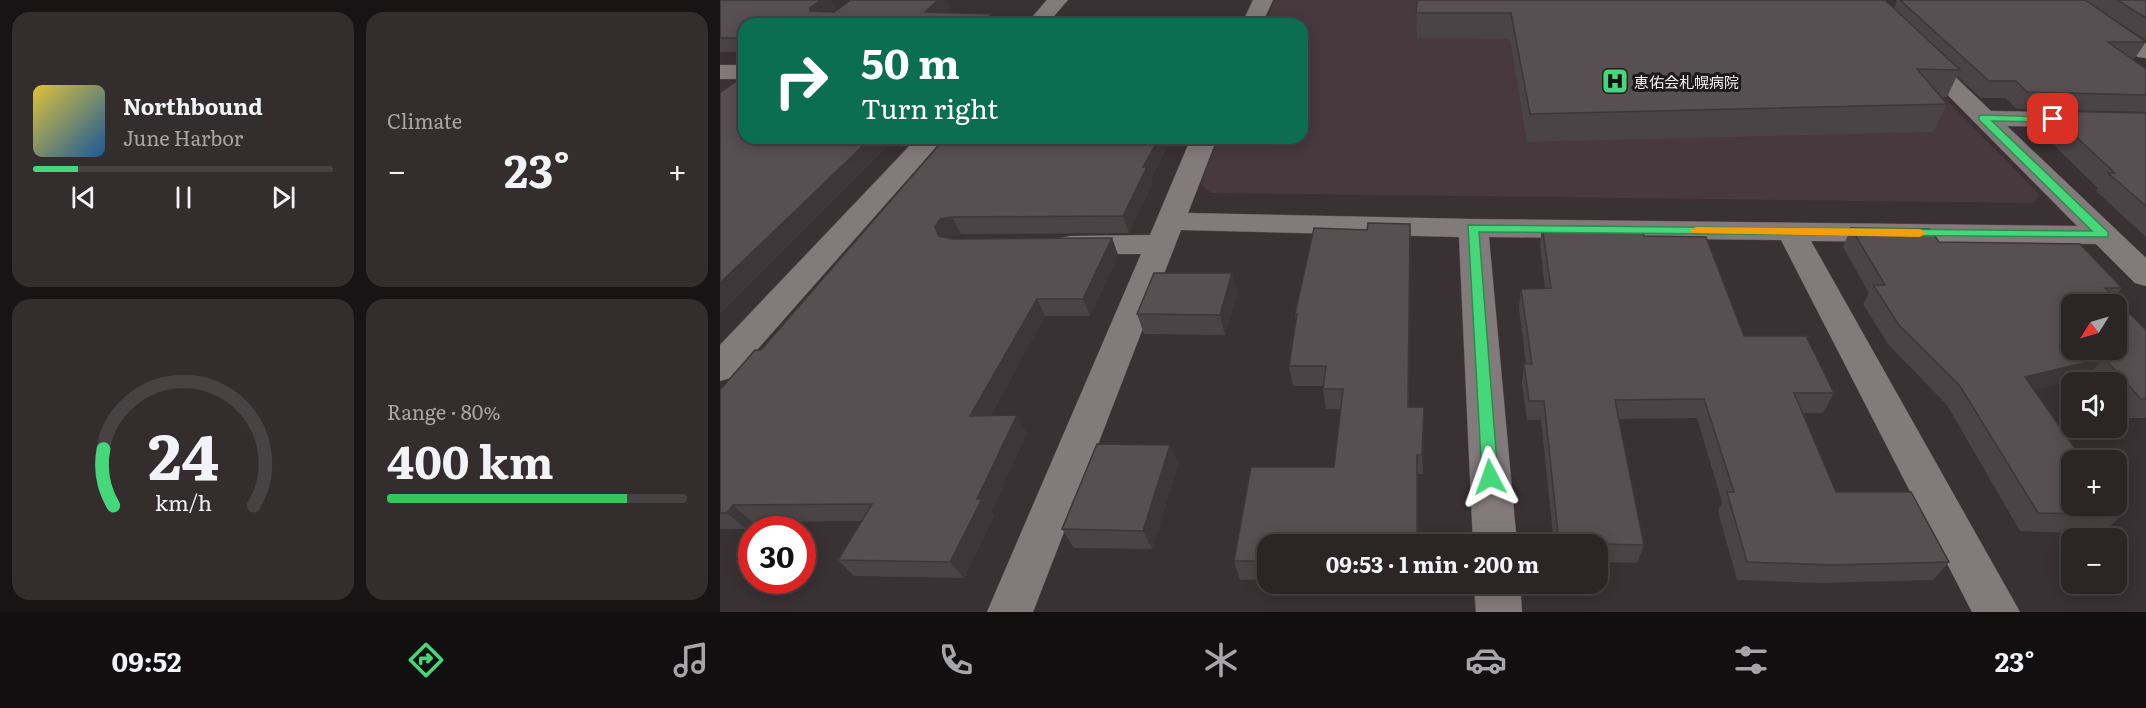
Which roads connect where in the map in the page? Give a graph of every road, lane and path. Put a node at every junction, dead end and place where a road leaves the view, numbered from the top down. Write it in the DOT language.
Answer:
graph roads {
  1 [pos="1058,0"];
  2 [pos="1263,0"];
  3 [pos="1864,0"];
  4 [pos="2068,0"];
  5 [pos="1042,18"];
  6 [pos="1255,18"];
  7 [pos="2146,52"];
  8 [pos="720,72"];
  9 [pos="738,72"];
  10 [pos="1982,118"];
  11 [pos="2146,121"];
  12 [pos="925,144"];
  13 [pos="1201,144"];
  14 [pos="1473,228"];
  15 [pos="1791,231"];
  16 [pos="1164,233"];
  17 [pos="2103,235"];
  18 [pos="1042,245"];
  19 [pos="2146,276"];
  20 [pos="720,368"];
  21 [pos="1494,534"];
  22 [pos="1498,594"];
  23 [pos="1010,612"];
  24 [pos="1499,612"];
  25 [pos="1997,612"];
  1 -- 5 [label="street"];
  2 -- 6 [label="street"];
  3 -- 10 [label="street"];
  4 -- 7 [label="street"];
  8 -- 9 [label="street"];
  10 -- 11 [label="street"];
  10 -- 17 [label="street"];
  12 -- 20 [label="street"];
  13 -- 16 [label="street"];
  14 -- 15 [label="street"];
  14 -- 16 [label="street"];
  14 -- 21 [label="street"];
  15 -- 17 [label="street"];
  15 -- 25 [label="street"];
  16 -- 18 [label="street"];
  16 -- 23 [label="street"];
  17 -- 19 [label="street"];
  22 -- 24 [label="street"];
}
